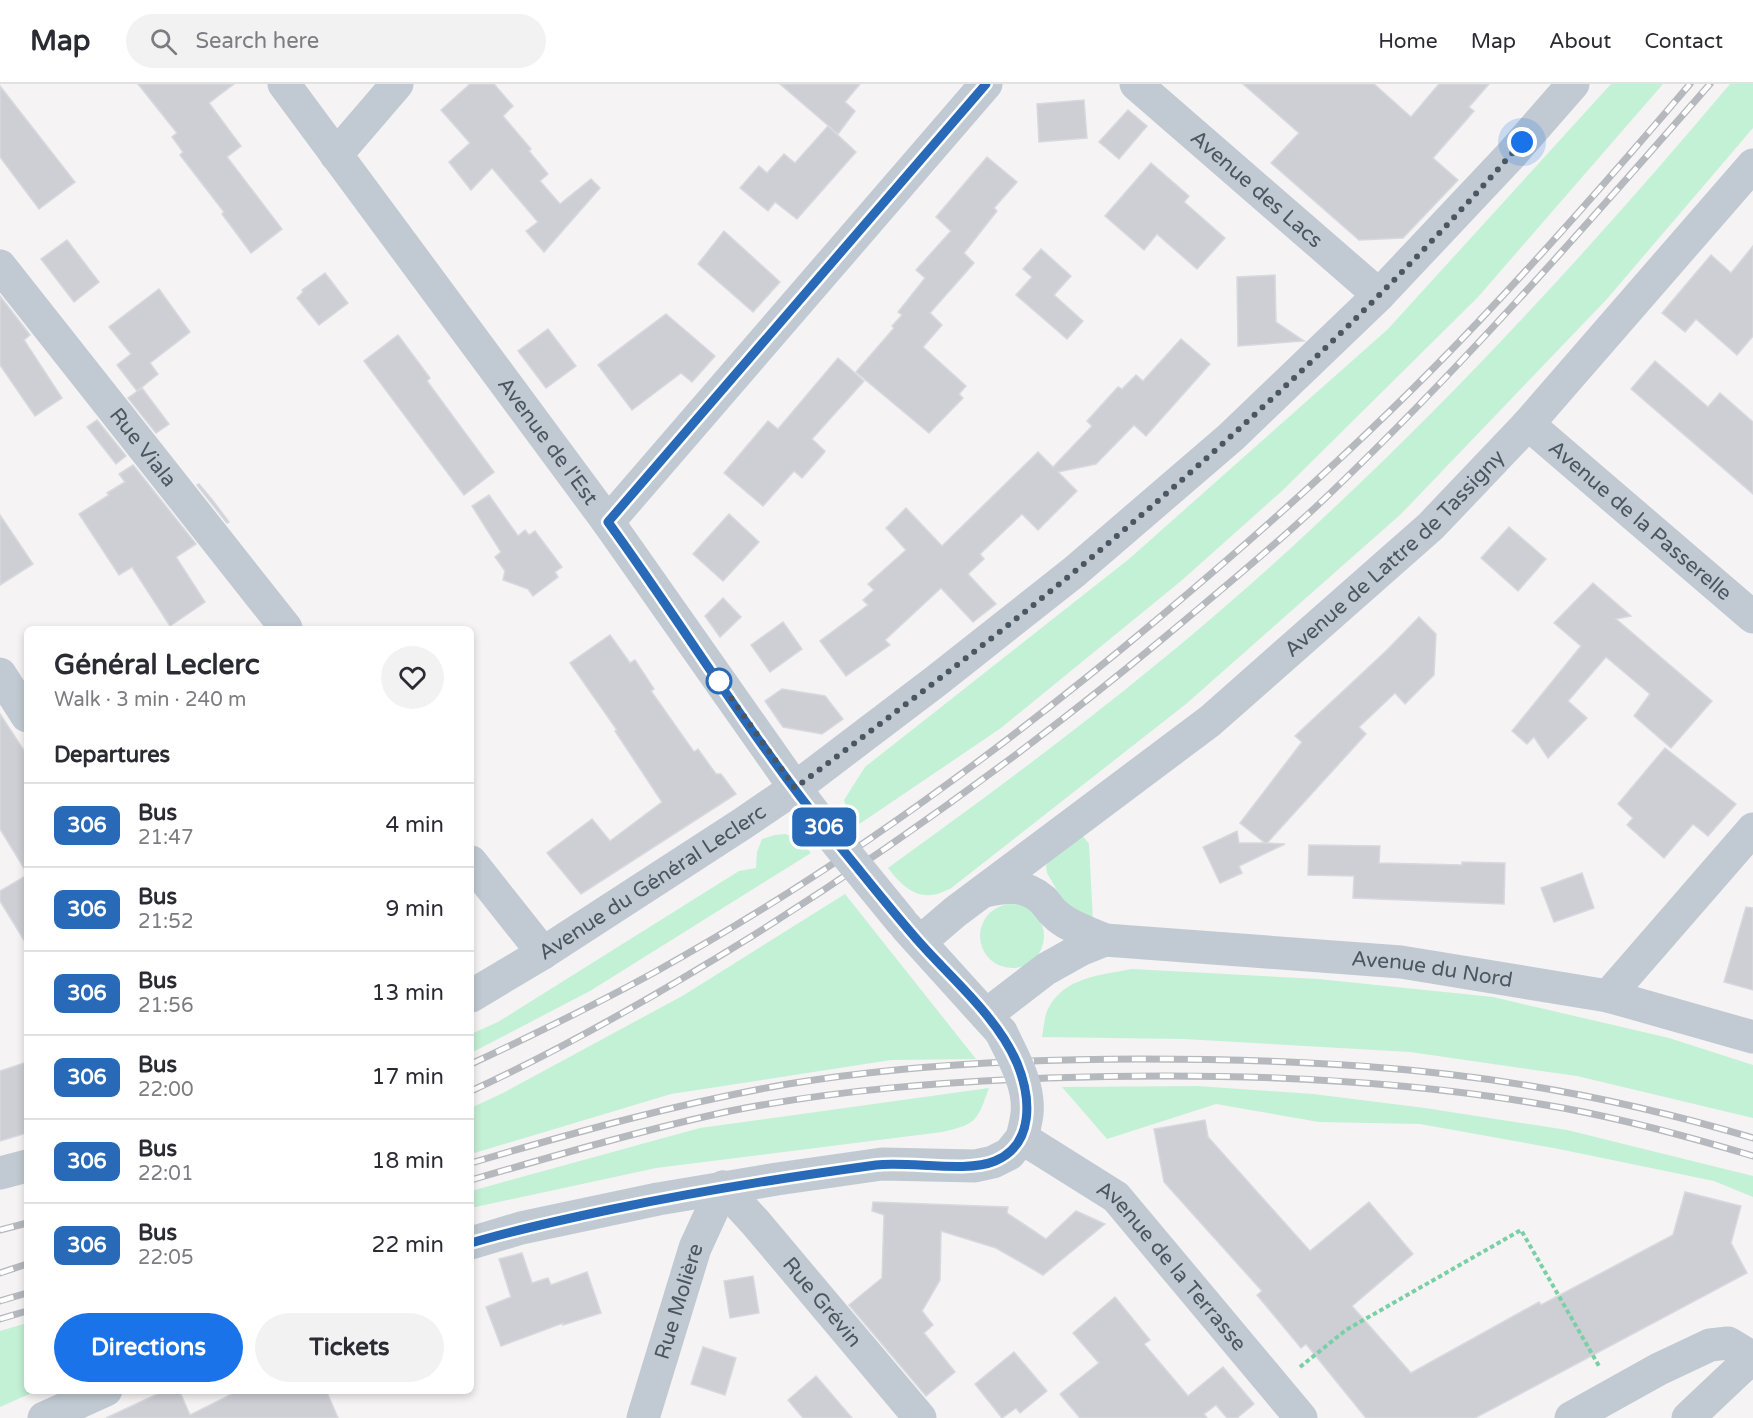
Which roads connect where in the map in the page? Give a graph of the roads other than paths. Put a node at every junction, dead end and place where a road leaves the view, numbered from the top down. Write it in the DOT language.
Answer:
graph roads {
  1 [pos="284,84"];
  2 [pos="397,84"];
  3 [pos="986,84"];
  4 [pos="1136,84"];
  5 [pos="1573,84"];
  6 [pos="336,155"];
  7 [pos="1753,165"];
  8 [pos="0,266"];
  9 [pos="1379,295"];
  10 [pos="1528,424"];
  11 [pos="608,522"];
  12 [pos="1753,617"];
  13 [pos="284,626"];
  14 [pos="0,674"];
  15 [pos="24,711"];
  16 [pos="795,788"];
  17 [pos="1752,834"];
  18 [pos="474,866"];
  19 [pos="985,891"];
  20 [pos="1054,914"];
  21 [pos="910,932"];
  22 [pos="1104,940"];
  23 [pos="543,953"];
  24 [pos="1046,969"];
  25 [pos="474,994"];
  26 [pos="1608,996"];
  27 [pos="993,1024"];
  28 [pos="1753,1037"];
  29 [pos="1023,1138"];
  30 [pos="24,1167"];
  31 [pos="0,1173"];
  32 [pos="723,1187"];
  33 [pos="474,1242"];
  34 [pos="1748,1363"];
  35 [pos="97,1394"];
  36 [pos="44,1418"];
  37 [pos="643,1418"];
  38 [pos="920,1418"];
  39 [pos="1301,1418"];
  40 [pos="1572,1418"];
  41 [pos="1688,1418"];
  1 -- 6 [label="street, Avenue de l'Est"];
  2 -- 6 [label="street"];
  3 -- 11 [label="street"];
  4 -- 9 [label="street, Avenue des Lacs"];
  5 -- 9 [label="street, Avenue du Général Leclerc"];
  6 -- 11 [label="street, Avenue de l'Est"];
  7 -- 10 [label="street, Avenue de Lattre de Tassigny"];
  8 -- 13 [label="street, Rue Viala"];
  9 -- 16 [label="street, Avenue du Général Leclerc"];
  10 -- 12 [label="street, Avenue de la Passerelle"];
  10 -- 19 [label="street, Avenue de Lattre de Tassigny"];
  11 -- 16 [label="street, Avenue de l'Est"];
  14 -- 15 [label="street"];
  16 -- 21 [label="street, Avenue de l'Est, bridge"];
  16 -- 23 [label="street, Avenue du Général Leclerc"];
  17 -- 26 [label="street"];
  18 -- 23 [label="street"];
  19 -- 20 [label="street"];
  19 -- 21 [label="street, Avenue de Lattre de Tassigny"];
  20 -- 22 [label="street"];
  20 -- 24 [label="street"];
  21 -- 27 [label="street, Avenue de l'Est"];
  22 -- 24 [label="street"];
  22 -- 26 [label="street, Avenue du Nord"];
  23 -- 25 [label="street, Avenue du Général Leclerc"];
  24 -- 27 [label="street"];
  26 -- 28 [label="street, Avenue du Nord"];
  27 -- 29 [label="street, Avenue de l'Est, bridge"];
  29 -- 32 [label="street"];
  29 -- 39 [label="street, Avenue de la Terrasse"];
  30 -- 31 [label="street"];
  32 -- 33 [label="street"];
  32 -- 37 [label="street, Rue Molière"];
  32 -- 38 [label="street, Rue Grévin"];
  34 -- 40 [label="street"];
  34 -- 41 [label="street"];
  35 -- 36 [label="street"];
}
